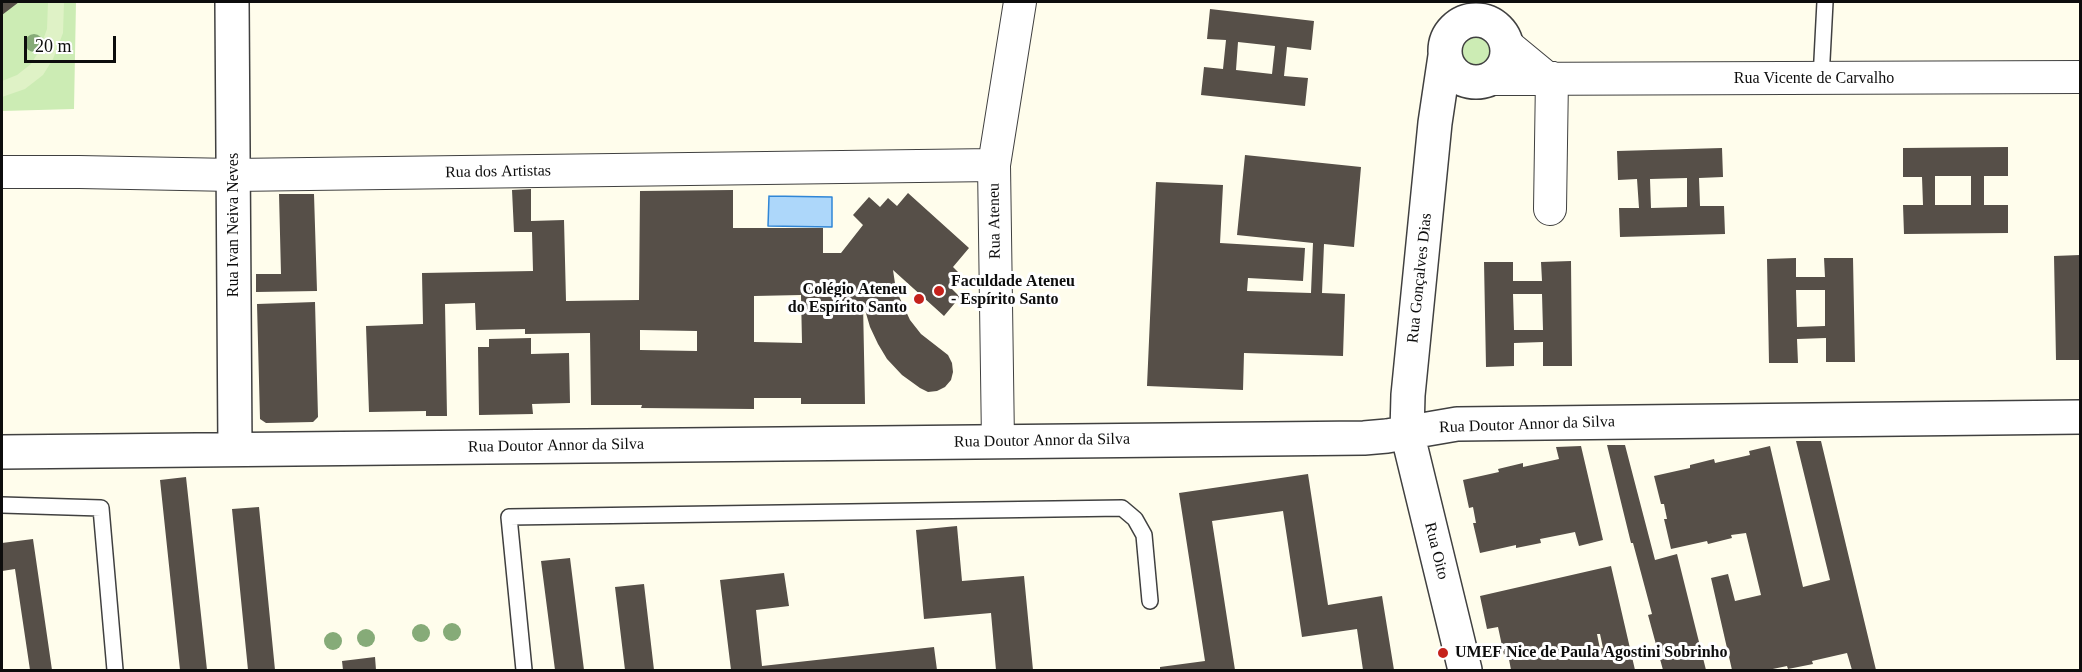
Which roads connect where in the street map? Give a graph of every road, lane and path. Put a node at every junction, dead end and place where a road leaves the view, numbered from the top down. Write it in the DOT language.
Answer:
graph roads {
  1 [pos="232,2"];
  2 [pos="1020,2"];
  3 [pos="1459,2"];
  4 [pos="1825,2"];
  5 [pos="1494,24"];
  6 [pos="1447,45"];
  7 [pos="2080,77"];
  8 [pos="1550,78"];
  9 [pos="1821,79"];
  10 [pos="1484,81"];
  11 [pos="1435,123"];
  12 [pos="994,165"];
  13 [pos="2,172"];
  14 [pos="233,175"];
  15 [pos="1550,209"];
  16 [pos="2080,417"];
  17 [pos="1407,432"];
  18 [pos="998,442"];
  19 [pos="235,449"];
  20 [pos="2,452"];
  21 [pos="2,505"];
  22 [pos="1150,601"];
  23 [pos="115,670"];
  24 [pos="524,670"];
  25 [pos="1465,670"];
  1 -- 14 [label="street, Rua Ivan Neiva Neves"];
  2 -- 12 [label="street, Rua Ateneu"];
  3 -- 6 [label="street, Rua Gonçalves Dias"];
  4 -- 9 [label="lane"];
  5 -- 6 [label="street"];
  5 -- 8 [label="street"];
  5 -- 10 [label="street"];
  6 -- 10 [label="street"];
  6 -- 11 [label="street, Rua Gonçalves Dias"];
  7 -- 9 [label="street, Rua Vicente de Carvalho"];
  8 -- 9 [label="street, Rua Vicente de Carvalho"];
  8 -- 10 [label="street, Rua Vicente de Carvalho"];
  8 -- 15 [label="street"];
  10 -- 11 [label="street"];
  11 -- 17 [label="street, Rua Gonçalves Dias"];
  12 -- 14 [label="street, Rua dos Artistas"];
  12 -- 18 [label="street, Rua Ateneu"];
  13 -- 14 [label="street, Rua dos Artistas"];
  14 -- 19 [label="street, Rua Ivan Neiva Neves"];
  16 -- 17 [label="street, Rua Doutor Annor da Silva"];
  17 -- 18 [label="street, Rua Doutor Annor da Silva"];
  17 -- 25 [label="street, Rua Oito"];
  18 -- 19 [label="street, Rua Doutor Annor da Silva"];
  19 -- 20 [label="street, Rua Doutor Annor da Silva"];
  21 -- 23 [label="lane"];
  22 -- 24 [label="lane"];
}
